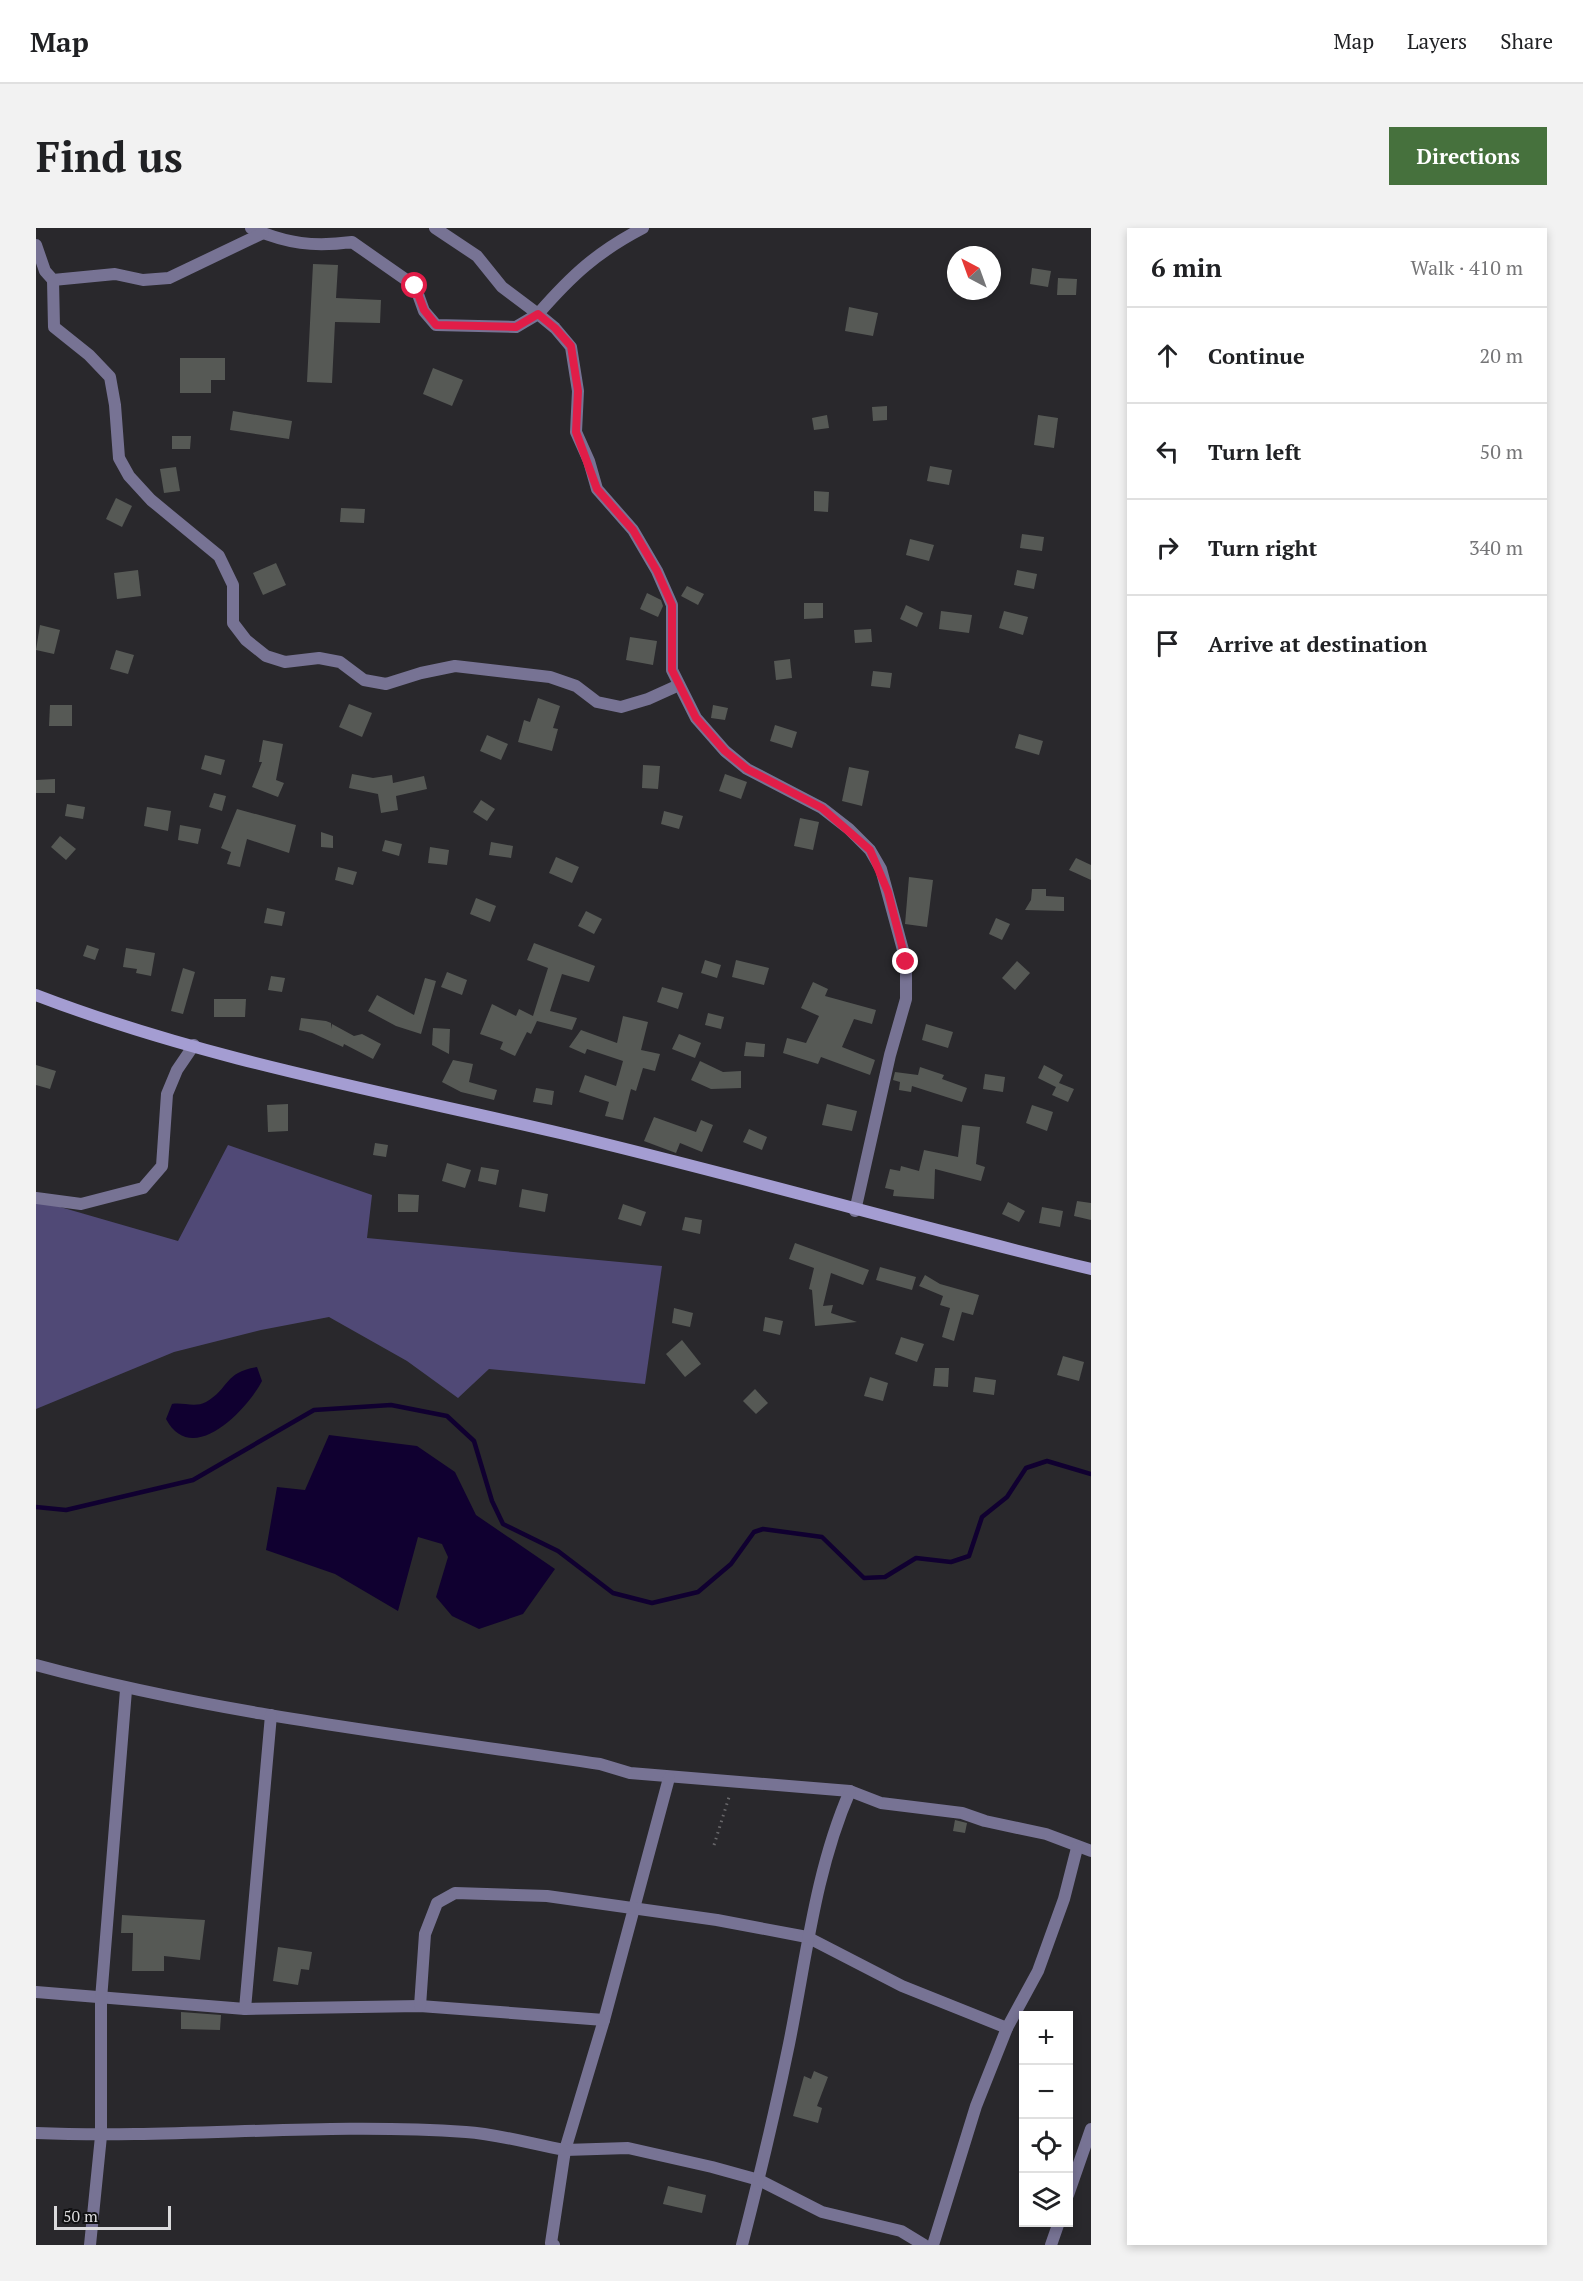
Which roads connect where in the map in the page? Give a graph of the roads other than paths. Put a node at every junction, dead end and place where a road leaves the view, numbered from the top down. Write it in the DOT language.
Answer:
graph roads {
  1 [pos="251,228"];
  2 [pos="435,228"];
  3 [pos="643,228"];
  4 [pos="263,234"];
  5 [pos="36,245"];
  6 [pos="53,280"];
  7 [pos="538,314"];
  8 [pos="679,685"];
  9 [pos="36,995"];
  10 [pos="195,1045"];
  11 [pos="36,1198"];
  12 [pos="855,1211"];
  13 [pos="1091,1269"];
  14 [pos="36,1665"];
  15 [pos="126,1690"];
  16 [pos="271,1715"];
  17 [pos="669,1778"];
  18 [pos="850,1791"];
  19 [pos="1077,1848"];
  20 [pos="1091,1851"];
  21 [pos="635,1909"];
  22 [pos="807,1937"];
  23 [pos="36,1992"];
  24 [pos="101,1999"];
  25 [pos="420,2006"];
  26 [pos="245,2009"];
  27 [pos="604,2020"];
  28 [pos="1007,2028"];
  29 [pos="1091,2129"];
  30 [pos="36,2133"];
  31 [pos="101,2136"];
  32 [pos="565,2150"];
  33 [pos="759,2180"];
  34 [pos="1073,2180"];
  35 [pos="1058,2227"];
  36 [pos="552,2244"];
  37 [pos="90,2245"];
  38 [pos="742,2245"];
  39 [pos="924,2245"];
  40 [pos="933,2245"];
  41 [pos="1051,2245"];
  1 -- 4 [label="street"];
  2 -- 7 [label="street"];
  3 -- 7 [label="street"];
  4 -- 6 [label="street"];
  4 -- 7 [label="street"];
  5 -- 6 [label="street"];
  6 -- 8 [label="street"];
  7 -- 8 [label="street"];
  8 -- 12 [label="street"];
  9 -- 10 [label="main road"];
  10 -- 11 [label="street"];
  10 -- 12 [label="main road"];
  12 -- 13 [label="main road"];
  14 -- 15 [label="street"];
  15 -- 16 [label="street"];
  15 -- 24 [label="street"];
  16 -- 17 [label="street"];
  16 -- 26 [label="street"];
  17 -- 18 [label="street"];
  17 -- 21 [label="street"];
  18 -- 19 [label="street"];
  18 -- 22 [label="street"];
  19 -- 20 [label="street"];
  19 -- 28 [label="street"];
  21 -- 22 [label="street"];
  21 -- 25 [label="street"];
  21 -- 27 [label="street"];
  22 -- 28 [label="street"];
  22 -- 33 [label="street"];
  23 -- 24 [label="street"];
  24 -- 26 [label="street"];
  24 -- 31 [label="street"];
  25 -- 26 [label="street"];
  25 -- 27 [label="street"];
  27 -- 32 [label="street"];
  28 -- 40 [label="street"];
  29 -- 34 [label="street"];
  30 -- 31 [label="street"];
  31 -- 32 [label="street"];
  31 -- 37 [label="street"];
  32 -- 33 [label="street"];
  32 -- 36 [label="street"];
  33 -- 38 [label="street"];
  33 -- 39 [label="street"];
  35 -- 41 [label="street"];
}
